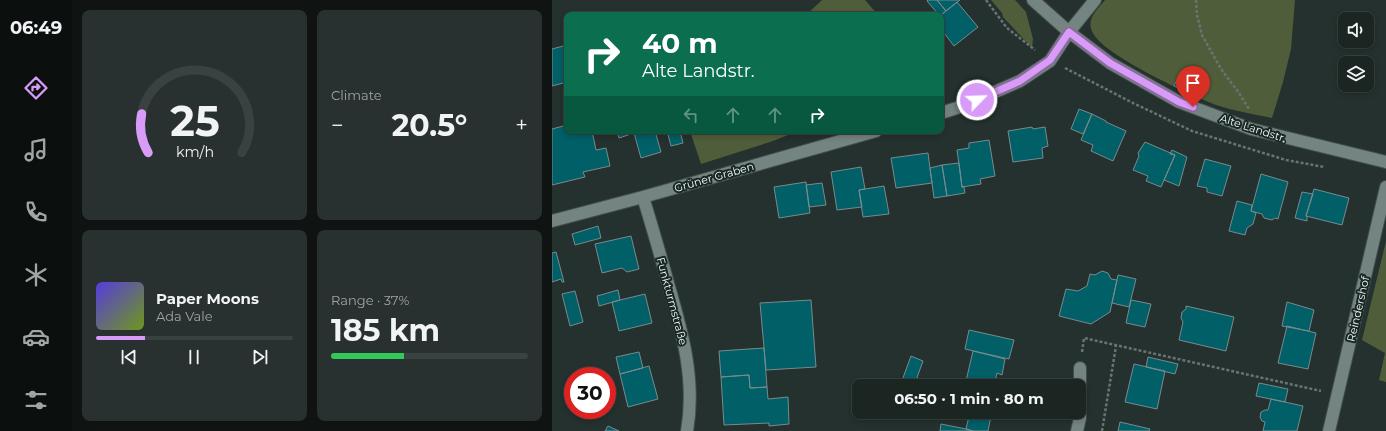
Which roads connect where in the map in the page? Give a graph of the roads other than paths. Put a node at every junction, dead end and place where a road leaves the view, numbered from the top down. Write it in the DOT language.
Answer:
graph roads {
  1 [pos="1033,0"];
  2 [pos="1095,0"];
  3 [pos="1069,32"];
  4 [pos="944,112"];
  5 [pos="865,134"];
  6 [pos="1386,162"];
  7 [pos="1386,187"];
  8 [pos="643,197"];
  9 [pos="552,221"];
  10 [pos="1080,368"];
  11 [pos="687,431"];
  12 [pos="1076,431"];
  13 [pos="1329,431"];
  1 -- 3 [label="street, Alte Landstr."];
  2 -- 3 [label="street"];
  3 -- 4 [label="street"];
  3 -- 6 [label="street, Alte Landstr."];
  5 -- 8 [label="street, Grüner Graben"];
  7 -- 13 [label="street, Reindershof"];
  8 -- 9 [label="street, Grüner Graben"];
  8 -- 11 [label="street, Funkturmstraße"];
  10 -- 12 [label="street"];
}
